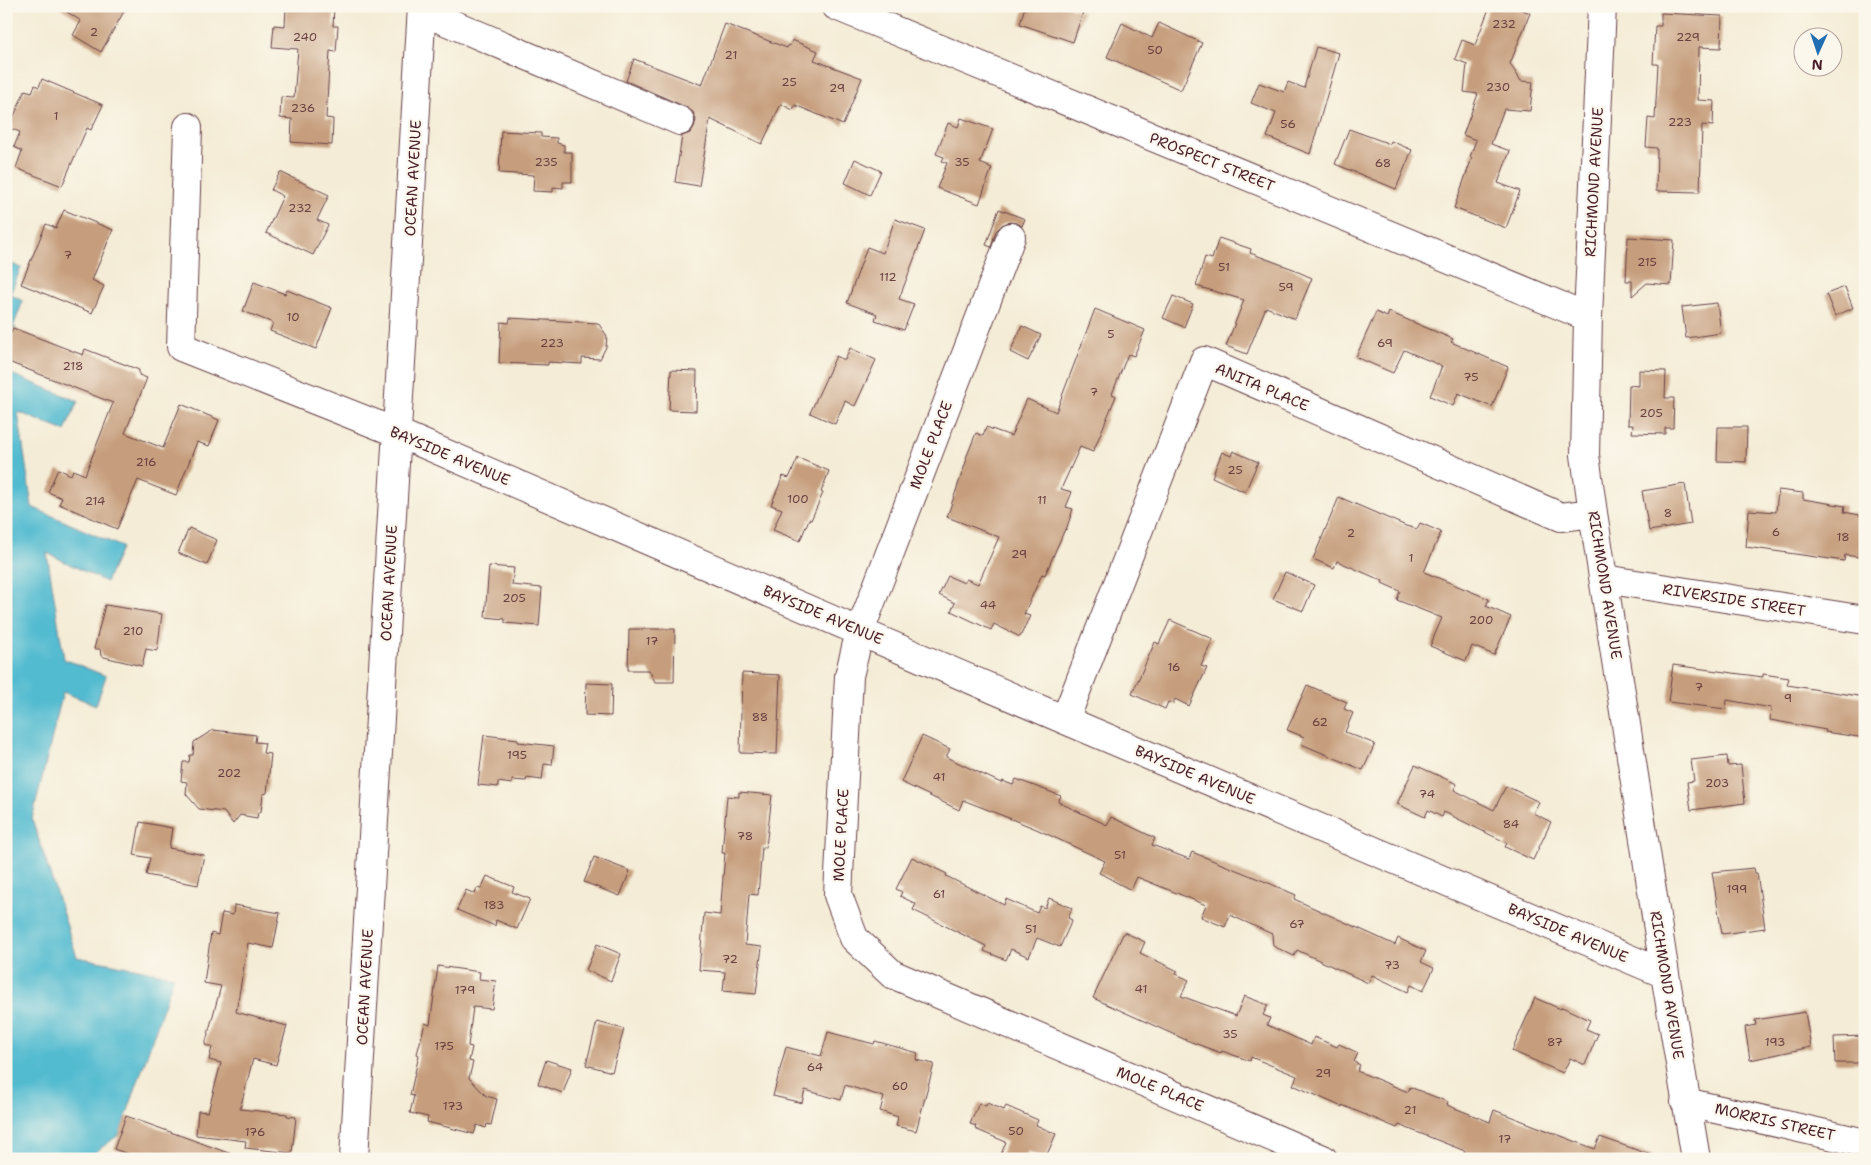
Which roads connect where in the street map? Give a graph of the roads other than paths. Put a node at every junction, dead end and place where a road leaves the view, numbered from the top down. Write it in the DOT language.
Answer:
graph roads {
  1 [pos="836,6"];
  2 [pos="1602,6"];
  3 [pos="422,8"];
  4 [pos="680,121"];
  5 [pos="188,127"];
  6 [pos="1011,237"];
  7 [pos="1588,317"];
  8 [pos="398,433"];
  9 [pos="1593,513"];
  10 [pos="1604,579"];
  11 [pos="1865,620"];
  12 [pos="860,631"];
  13 [pos="1064,720"];
  14 [pos="1665,974"];
  15 [pos="1685,1102"];
  16 [pos="1865,1143"];
  17 [pos="354,1159"];
  18 [pos="1323,1159"];
  19 [pos="1696,1159"];
  1 -- 7 [label="street, PROSPECT STREET"];
  2 -- 7 [label="street, RICHMOND AVENUE"];
  3 -- 4 [label="street"];
  3 -- 8 [label="street, OCEAN AVENUE"];
  5 -- 8 [label="street, BAYSIDE AVENUE"];
  6 -- 12 [label="street, MOLE PLACE"];
  7 -- 9 [label="street, RICHMOND AVENUE"];
  8 -- 12 [label="street, BAYSIDE AVENUE"];
  8 -- 17 [label="street, OCEAN AVENUE"];
  9 -- 10 [label="street, RICHMOND AVENUE"];
  9 -- 13 [label="street, ANITA PLACE"];
  10 -- 11 [label="street, RIVERSIDE STREET"];
  10 -- 14 [label="street, RICHMOND AVENUE"];
  12 -- 13 [label="street, BAYSIDE AVENUE"];
  12 -- 18 [label="street, MOLE PLACE"];
  13 -- 14 [label="street, BAYSIDE AVENUE"];
  14 -- 15 [label="street, RICHMOND AVENUE"];
  15 -- 16 [label="street, MORRIS STREET"];
  15 -- 19 [label="street, RICHMOND AVENUE"];
}
